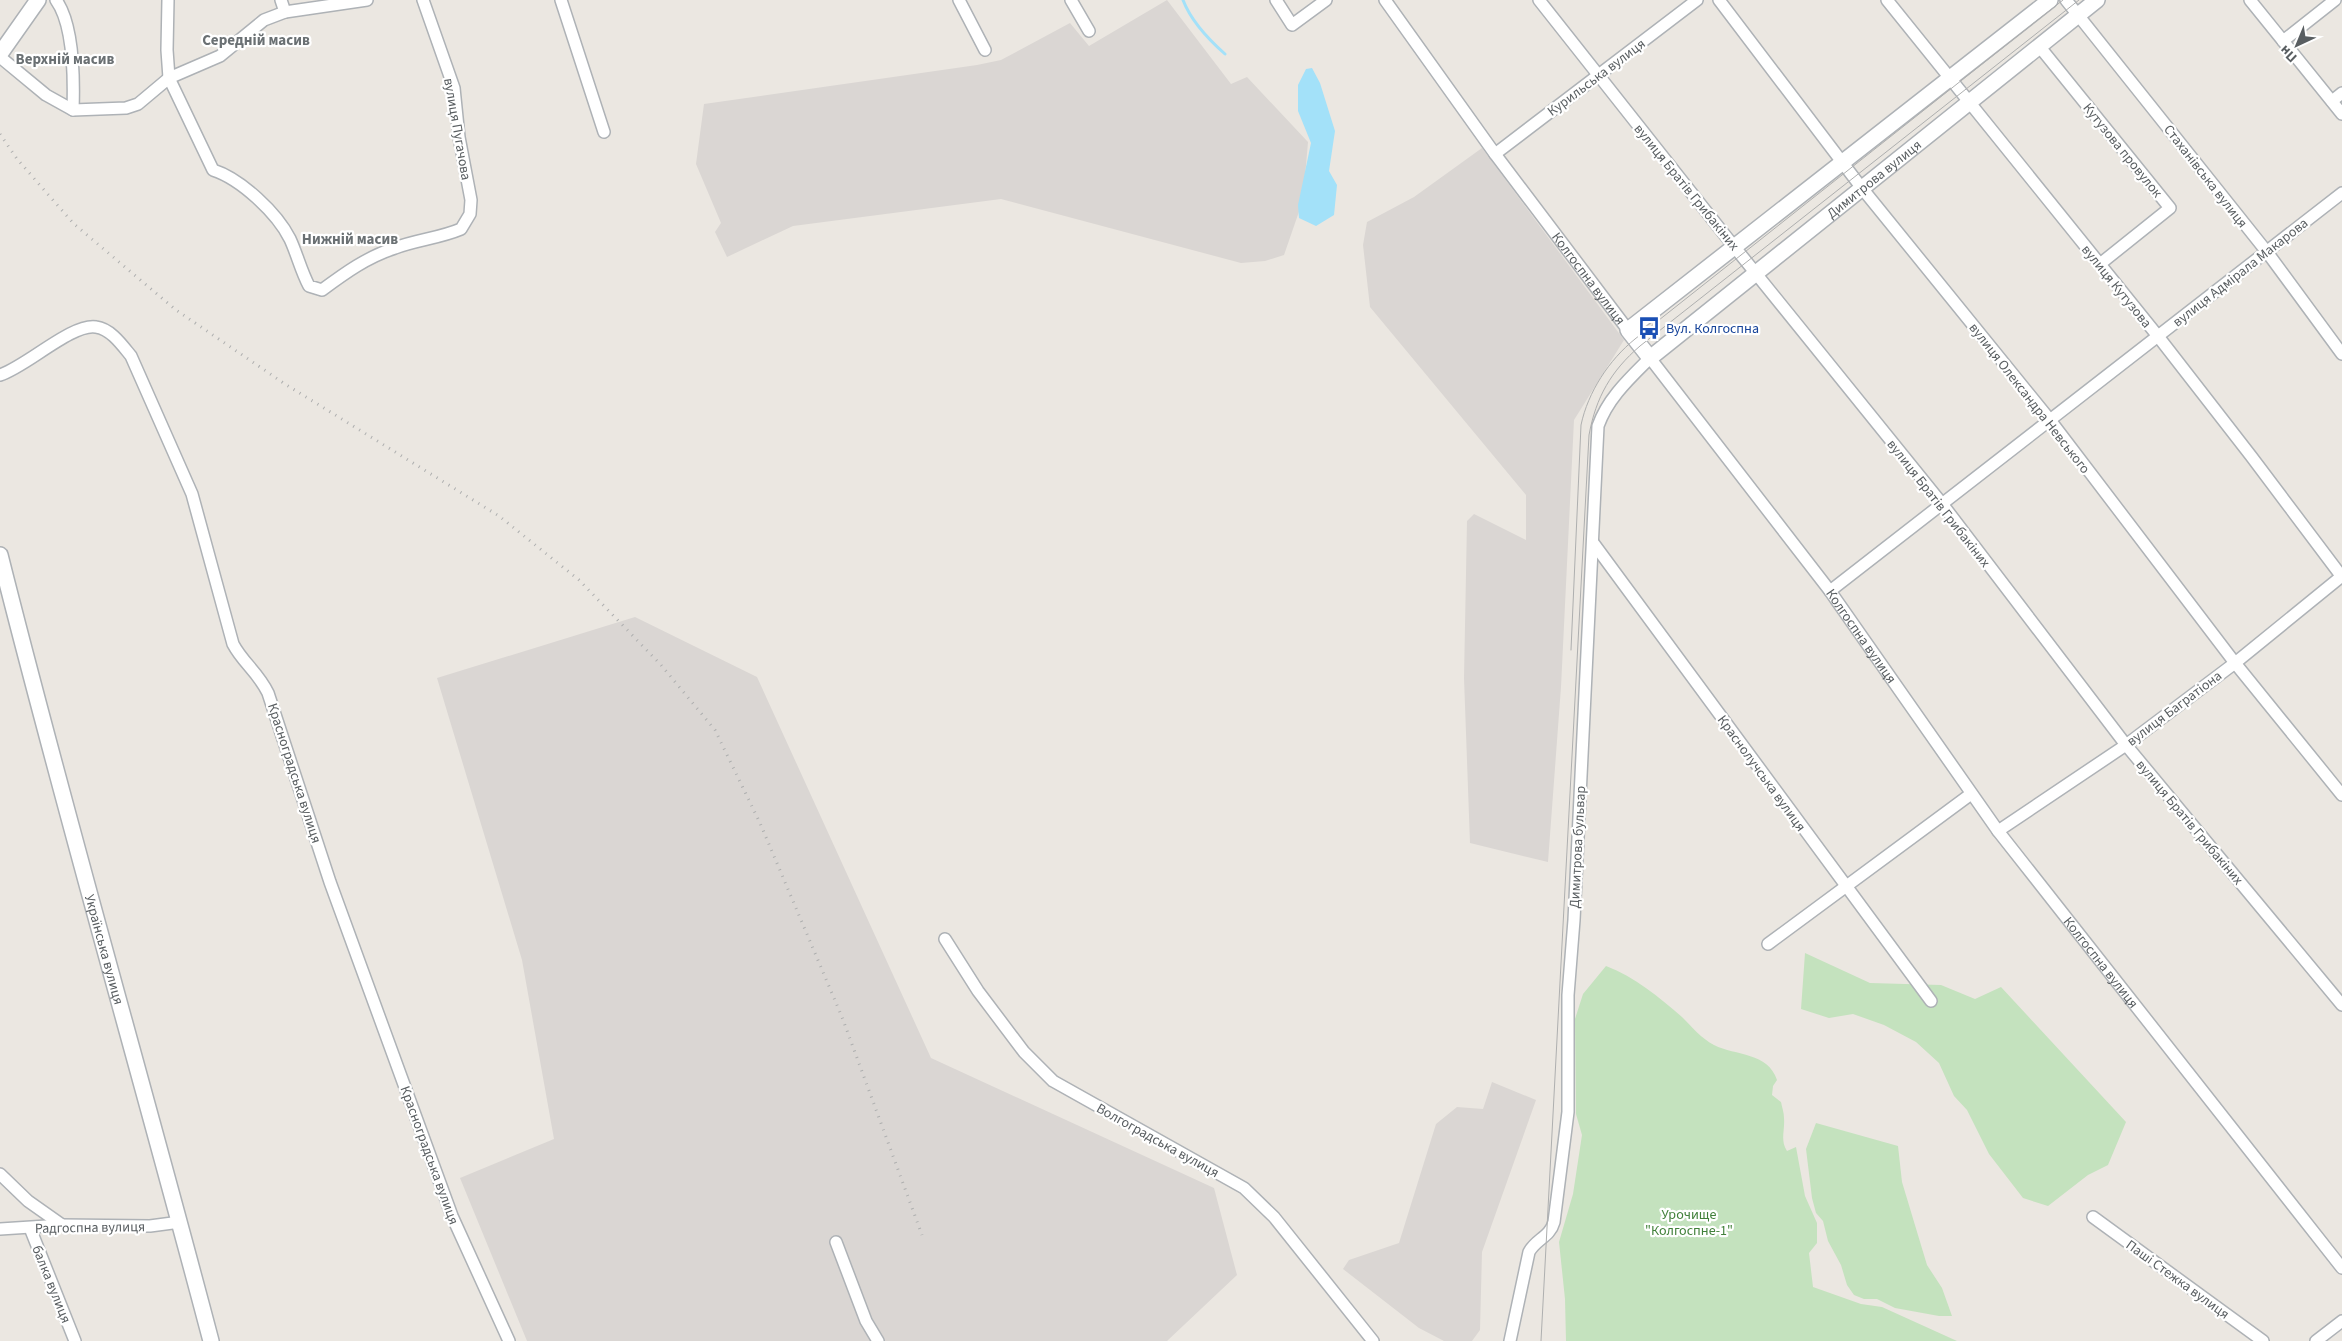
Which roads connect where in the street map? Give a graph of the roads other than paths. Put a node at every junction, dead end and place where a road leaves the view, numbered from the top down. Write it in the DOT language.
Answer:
graph roads {
  1 [pos="38,0"];
  2 [pos="56,0"];
  3 [pos="168,0"];
  4 [pos="281,0"];
  5 [pos="367,0"];
  6 [pos="423,0"];
  7 [pos="561,0"];
  8 [pos="960,0"];
  9 [pos="1071,0"];
  10 [pos="1276,0"];
  11 [pos="1326,0"];
  12 [pos="1385,0"];
  13 [pos="1539,0"];
  14 [pos="1697,0"];
  15 [pos="1719,0"];
  16 [pos="1887,0"];
  17 [pos="2050,0"];
  18 [pos="2066,0"];
  19 [pos="2098,0"];
  20 [pos="2250,0"];
  21 [pos="2335,0"];
  22 [pos="284,12"];
  23 [pos="2078,15"];
  24 [pos="1089,31"];
  25 [pos="5,36"];
  26 [pos="2283,41"];
  27 [pos="2039,46"];
  28 [pos="985,50"];
  29 [pos="0,56"];
  30 [pos="1598,76"];
  31 [pos="169,78"];
  32 [pos="1949,78"];
  33 [pos="2342,93"];
  34 [pos="1969,101"];
  35 [pos="2332,101"];
  36 [pos="72,110"];
  37 [pos="2342,114"];
  38 [pos="604,132"];
  39 [pos="1496,154"];
  40 [pos="1844,163"];
  41 [pos="1861,187"];
  42 [pos="2342,193"];
  43 [pos="1735,247"];
  44 [pos="2267,252"];
  45 [pos="2100,264"];
  46 [pos="1755,273"];
  47 [pos="1628,330"];
  48 [pos="2157,336"];
  49 [pos="2342,354"];
  50 [pos="1650,358"];
  51 [pos="0,375"];
  52 [pos="2050,420"];
  53 [pos="1942,505"];
  54 [pos="1594,544"];
  55 [pos="0,555"];
  56 [pos="2342,576"];
  57 [pos="1830,591"];
  58 [pos="2235,663"];
  59 [pos="2126,745"];
  60 [pos="1971,794"];
  61 [pos="2342,795"];
  62 [pos="1998,830"];
  63 [pos="1845,886"];
  64 [pos="945,939"];
  65 [pos="1768,944"];
  66 [pos="1931,1002"];
  67 [pos="2342,1005"];
  68 [pos="0,1174"];
  69 [pos="2093,1217"];
  70 [pos="180,1222"];
  71 [pos="62,1225"];
  72 [pos="30,1228"];
  73 [pos="0,1229"];
  74 [pos="836,1242"];
  75 [pos="2342,1268"];
  76 [pos="2342,1321"];
  77 [pos="75,1341"];
  78 [pos="211,1341"];
  79 [pos="509,1341"];
  80 [pos="878,1341"];
  81 [pos="1373,1341"];
  82 [pos="1510,1341"];
  83 [pos="2263,1341"];
  84 [pos="2316,1341"];
  1 -- 25 [label="street"];
  2 -- 36 [label="street"];
  3 -- 31 [label="street"];
  4 -- 22 [label="street"];
  5 -- 22 [label="street"];
  6 -- 31 [label="street, вулиця Пугачова"];
  7 -- 38 [label="street"];
  8 -- 28 [label="street"];
  9 -- 24 [label="street"];
  10 -- 11 [label="street"];
  12 -- 39 [label="street, Колгоспна вулиця"];
  13 -- 30 [label="street, вулиця Братів Грибакіних"];
  14 -- 30 [label="street, Курильська вулиця"];
  15 -- 40 [label="street, вулиця Олександра Невського"];
  16 -- 32 [label="street, вулиця Кутузова"];
  17 -- 32 [label="street"];
  18 -- 23 [label="street, Стаханівська вулиця"];
  19 -- 23 [label="street, Димитрова вулиця"];
  20 -- 26 [label="street"];
  21 -- 26 [label="street"];
  22 -- 31 [label="street"];
  23 -- 27 [label="street, Димитрова вулиця"];
  23 -- 44 [label="street, Стаханівська вулиця"];
  25 -- 29 [label="street"];
  26 -- 35 [label="street"];
  27 -- 34 [label="street, Димитрова вулиця"];
  27 -- 45 [label="street, Кутузова провулок"];
  29 -- 36 [label="street"];
  30 -- 39 [label="street, Курильська вулиця"];
  30 -- 43 [label="street, вулиця Братів Грибакіних"];
  31 -- 36 [label="street"];
  32 -- 34 [label="street, вулиця Кутузова"];
  32 -- 40 [label="street"];
  33 -- 35 [label="street"];
  34 -- 41 [label="street, Димитрова вулиця"];
  34 -- 45 [label="street, вулиця Кутузова"];
  35 -- 37 [label="street"];
  39 -- 47 [label="street, Колгоспна вулиця"];
  40 -- 41 [label="street, вулиця Олександра Невського"];
  40 -- 43 [label="street"];
  41 -- 46 [label="street, Димитрова вулиця"];
  41 -- 52 [label="street, вулиця Олександра Невського"];
  42 -- 44 [label="street, вулиця Адмірала Макарова"];
  43 -- 46 [label="street, вулиця Братів Грибакіних"];
  43 -- 47 [label="street"];
  44 -- 48 [label="street, вулиця Адмірала Макарова"];
  44 -- 49 [label="street, Стаханівська вулиця"];
  45 -- 48 [label="street, вулиця Кутузова"];
  46 -- 50 [label="street, Димитрова вулиця"];
  46 -- 53 [label="street, вулиця Братів Грибакіних"];
  47 -- 50 [label="street, Колгоспна вулиця"];
  48 -- 52 [label="street, вулиця Адмірала Макарова"];
  48 -- 56 [label="street, вулиця Кутузова"];
  50 -- 54 [label="street, Димитрова бульвар"];
  50 -- 57 [label="street, Колгоспна вулиця"];
  51 -- 79 [label="street, Красноградська вулиця"];
  52 -- 53 [label="street, вулиця Адмірала Макарова"];
  52 -- 58 [label="street, вулиця Олександра Невського"];
  53 -- 57 [label="street, вулиця Адмірала Макарова"];
  53 -- 59 [label="street, вулиця Братів Грибакіних"];
  54 -- 63 [label="street, Краснолучська вулиця"];
  54 -- 82 [label="street, Димитрова бульвар"];
  55 -- 70 [label="street, Українська вулиця"];
  56 -- 58 [label="street, вулиця Багратіона"];
  57 -- 60 [label="street, Колгоспна вулиця"];
  58 -- 59 [label="street, вулиця Багратіона"];
  58 -- 61 [label="street, вулиця Олександра Невського"];
  59 -- 62 [label="street, вулиця Багратіона"];
  59 -- 67 [label="street, вулиця Братів Грибакіних"];
  60 -- 62 [label="street, Колгоспна вулиця"];
  60 -- 63 [label="street"];
  62 -- 75 [label="street, Колгоспна вулиця"];
  63 -- 65 [label="street"];
  63 -- 66 [label="street, Краснолучська вулиця"];
  64 -- 81 [label="street, Волгоградська вулиця"];
  68 -- 71 [label="street"];
  69 -- 83 [label="street, Паші Стежка вулиця"];
  70 -- 71 [label="street, Радгоспна вулиця"];
  70 -- 78 [label="street, Українська вулиця"];
  71 -- 72 [label="street, Радгоспна вулиця"];
  72 -- 73 [label="street, Радгоспна вулиця"];
  72 -- 77 [label="street, балка вулиця"];
  74 -- 80 [label="street"];
  76 -- 84 [label="street"];
}
